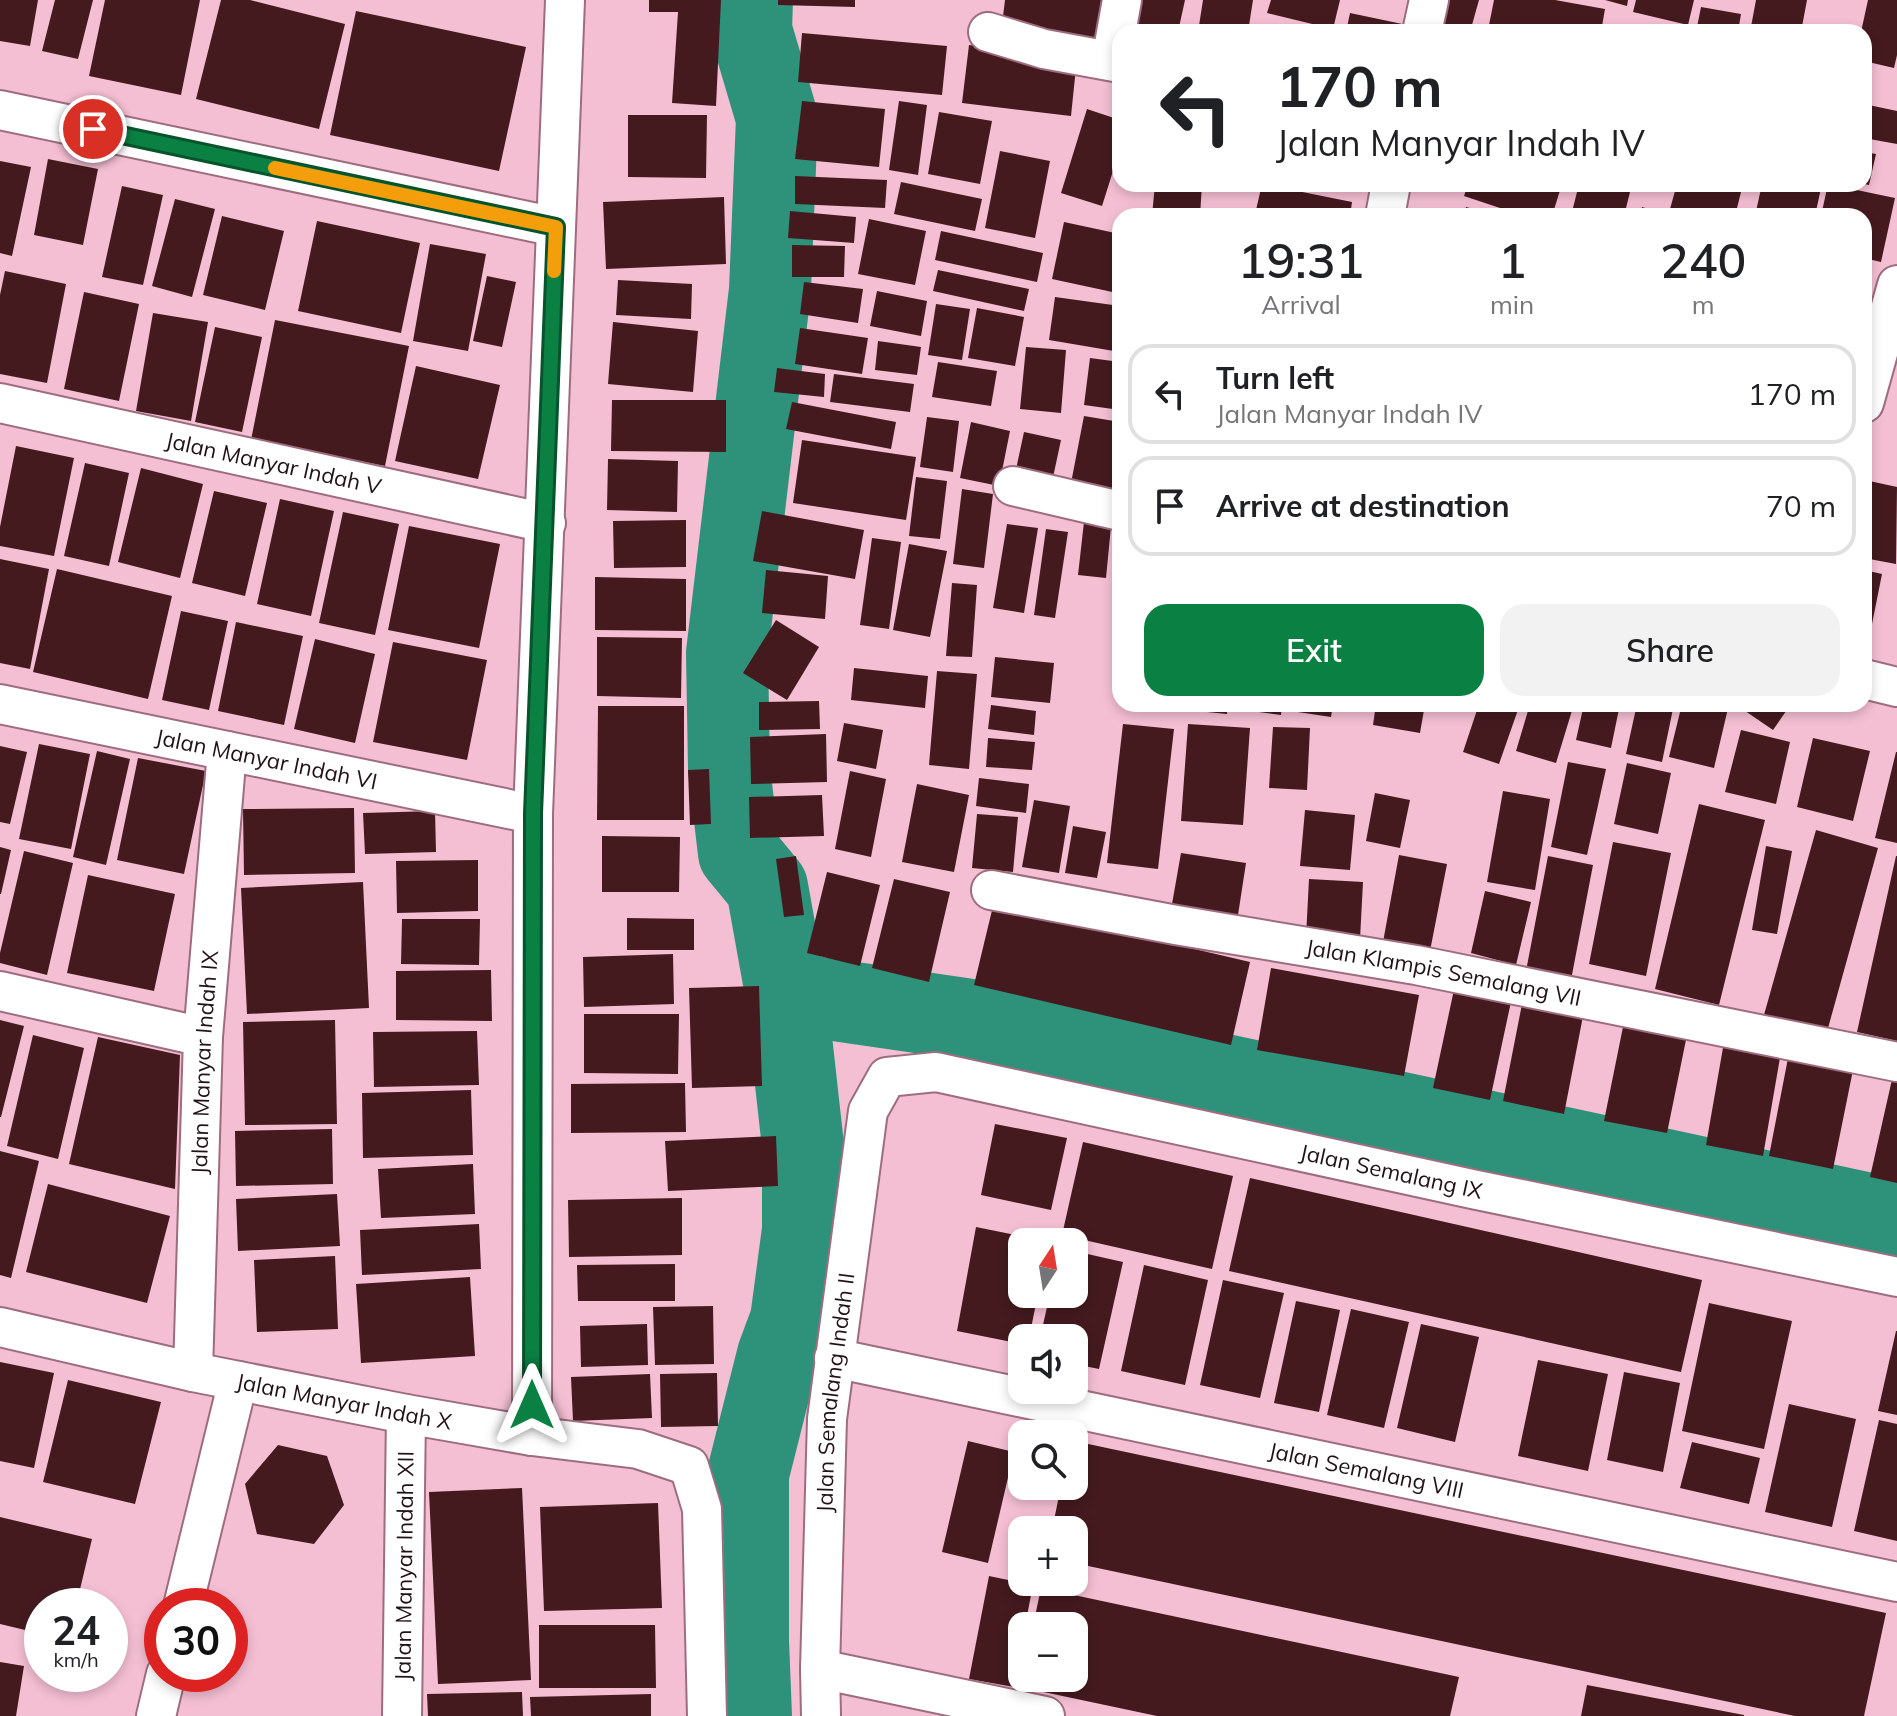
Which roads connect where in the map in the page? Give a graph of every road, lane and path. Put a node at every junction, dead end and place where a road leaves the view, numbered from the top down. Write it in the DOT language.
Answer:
graph roads {
  1 [pos="565,0"];
  2 [pos="1122,0"];
  3 [pos="1429,0"];
  4 [pos="1120,24"];
  5 [pos="1424,24"];
  6 [pos="988,32"];
  7 [pos="1112,61"];
  8 [pos="0,110"];
  9 [pos="556,227"];
  10 [pos="1897,285"];
  11 [pos="1872,374"];
  12 [pos="0,403"];
  13 [pos="1013,486"];
  14 [pos="1112,509"];
  15 [pos="546,523"];
  16 [pos="1872,681"];
  17 [pos="1897,687"];
  18 [pos="0,704"];
  19 [pos="227,751"];
  20 [pos="533,814"];
  21 [pos="991,890"];
  22 [pos="0,991"];
  23 [pos="203,1037"];
  24 [pos="1897,1062"];
  25 [pos="887,1077"];
  26 [pos="1897,1277"];
  27 [pos="0,1327"];
  28 [pos="834,1358"];
  29 [pos="193,1372"];
  30 [pos="238,1381"];
  31 [pos="406,1414"];
  32 [pos="532,1436"];
  33 [pos="1897,1582"];
  34 [pos="187,1588"];
  35 [pos="820,1669"];
  36 [pos="162,1692"];
  37 [pos="156,1716"];
  38 [pos="402,1716"];
  39 [pos="707,1716"];
  40 [pos="821,1716"];
  41 [pos="1045,1716"];
  1 -- 9 [label="street"];
  2 -- 4 [label="street"];
  3 -- 5 [label="street"];
  6 -- 7 [label="street"];
  8 -- 9 [label="street"];
  9 -- 15 [label="street"];
  10 -- 11 [label="street"];
  12 -- 15 [label="street, Jalan Manyar Indah V"];
  13 -- 14 [label="street"];
  15 -- 20 [label="street"];
  16 -- 17 [label="street"];
  18 -- 19 [label="street, Jalan Manyar Indah VI"];
  19 -- 20 [label="street, Jalan Manyar Indah VI"];
  19 -- 23 [label="street, Jalan Manyar Indah IX"];
  20 -- 32 [label="street"];
  21 -- 24 [label="street, Jalan Klampis Semalang VII"];
  22 -- 23 [label="street"];
  23 -- 29 [label="street, Jalan Manyar Indah IX"];
  25 -- 26 [label="street, Jalan Semalang IX"];
  25 -- 28 [label="street, Jalan Semalang Indah II"];
  27 -- 29 [label="street, Jalan Manyar Indah X"];
  28 -- 33 [label="street, Jalan Semalang VIII"];
  28 -- 35 [label="street, Jalan Semalang Indah II"];
  29 -- 30 [label="street, Jalan Manyar Indah X"];
  30 -- 31 [label="street, Jalan Manyar Indah X"];
  30 -- 34 [label="street"];
  31 -- 32 [label="street, Jalan Manyar Indah X"];
  31 -- 38 [label="street, Jalan Manyar Indah XII"];
  32 -- 39 [label="street, Jalan Manyar Indah X"];
  35 -- 40 [label="street, Jalan Semalang Indah II"];
  35 -- 41 [label="street"];
  36 -- 37 [label="street"];
}
